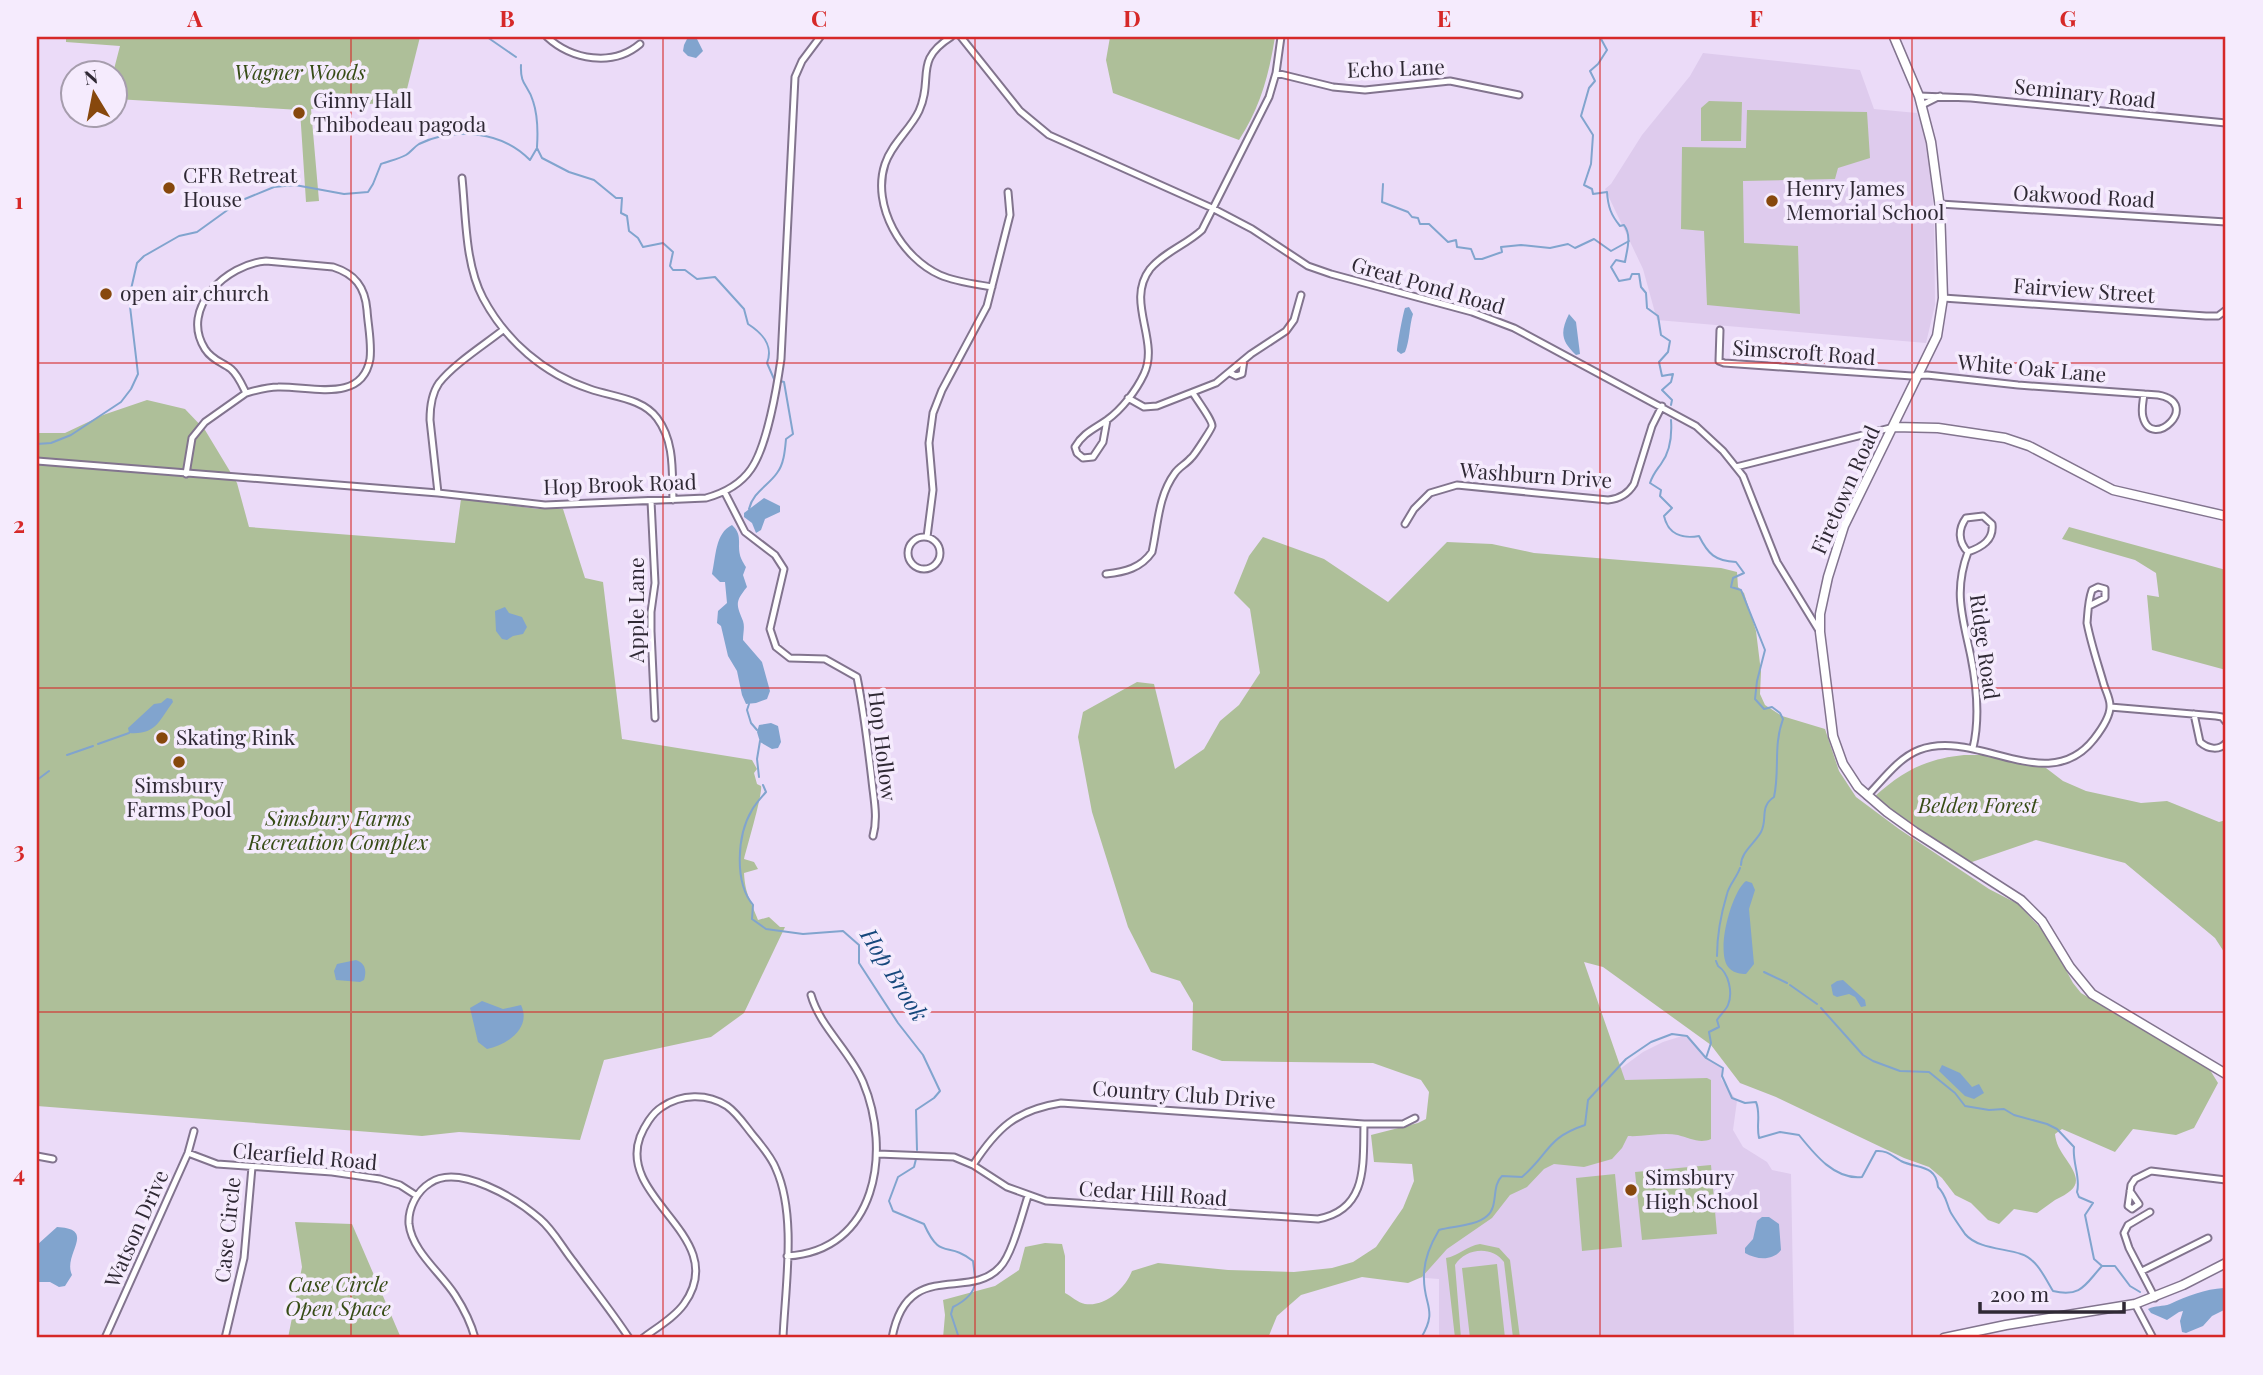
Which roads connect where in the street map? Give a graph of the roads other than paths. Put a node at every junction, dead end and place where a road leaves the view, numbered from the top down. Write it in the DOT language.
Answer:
graph roads {
  1 [pos="547,37"];
  2 [pos="820,37"];
  3 [pos="951,37"];
  4 [pos="961,37"];
  5 [pos="1281,37"];
  6 [pos="1894,37"];
  7 [pos="640,44"];
  8 [pos="1276,73"];
  9 [pos="1519,95"];
  10 [pos="1920,101"];
  11 [pos="2226,123"];
  12 [pos="462,178"];
  13 [pos="1008,192"];
  14 [pos="1940,204"];
  15 [pos="1212,208"];
  16 [pos="2226,222"];
  17 [pos="992,287"];
  18 [pos="1301,295"];
  19 [pos="1942,298"];
  20 [pos="2225,312"];
  21 [pos="503,330"];
  22 [pos="1720,330"];
  23 [pos="1919,376"];
  24 [pos="246,393"];
  25 [pos="1193,393"];
  26 [pos="2144,394"];
  27 [pos="1128,398"];
  28 [pos="1662,406"];
  29 [pos="1107,420"];
  30 [pos="1894,426"];
  31 [pos="37,461"];
  32 [pos="1736,467"];
  33 [pos="186,474"];
  34 [pos="438,493"];
  35 [pos="725,493"];
  36 [pos="673,500"];
  37 [pos="651,501"];
  38 [pos="2226,516"];
  39 [pos="1405,524"];
  40 [pos="927,537"];
  41 [pos="1968,552"];
  42 [pos="1107,574"];
  43 [pos="2088,606"];
  44 [pos="1820,632"];
  45 [pos="2110,707"];
  46 [pos="2194,715"];
  47 [pos="655,718"];
  48 [pos="2226,722"];
  49 [pos="2226,743"];
  50 [pos="1973,748"];
  51 [pos="1867,796"];
  52 [pos="873,836"];
  53 [pos="811,995"];
  54 [pos="2226,1074"];
  55 [pos="1415,1118"];
  56 [pos="1364,1124"];
  57 [pos="194,1130"];
  58 [pos="188,1153"];
  59 [pos="878,1154"];
  60 [pos="37,1156"];
  61 [pos="53,1159"];
  62 [pos="973,1165"];
  63 [pos="251,1167"];
  64 [pos="2226,1180"];
  65 [pos="2130,1191"];
  66 [pos="416,1196"];
  67 [pos="1028,1196"];
  68 [pos="2150,1212"];
  69 [pos="2208,1237"];
  70 [pos="787,1256"];
  71 [pos="2224,1267"];
  72 [pos="2142,1270"];
  73 [pos="2155,1298"];
  74 [pos="2135,1304"];
  75 [pos="105,1338"];
  76 [pos="225,1338"];
  77 [pos="475,1338"];
  78 [pos="629,1338"];
  79 [pos="643,1338"];
  80 [pos="783,1338"];
  81 [pos="892,1338"];
  82 [pos="1944,1338"];
  83 [pos="2153,1338"];
  1 -- 7 [label="street"];
  2 -- 35 [label="street, Hop Brook Road"];
  3 -- 17 [label="street"];
  4 -- 15 [label="street, Great Pond Road"];
  5 -- 8 [label="street"];
  6 -- 10 [label="street, Firetown Road"];
  8 -- 9 [label="street, Echo Lane"];
  8 -- 15 [label="street"];
  10 -- 11 [label="street, Seminary Road"];
  10 -- 14 [label="street, Firetown Road"];
  12 -- 21 [label="street"];
  13 -- 17 [label="street"];
  14 -- 16 [label="street, Oakwood Road"];
  14 -- 19 [label="street, Firetown Road"];
  15 -- 27 [label="street"];
  15 -- 28 [label="street, Great Pond Road"];
  17 -- 40 [label="street"];
  18 -- 25 [label="street"];
  19 -- 20 [label="street, Fairview Street"];
  19 -- 23 [label="street, Firetown Road"];
  21 -- 34 [label="street"];
  21 -- 36 [label="street"];
  22 -- 23 [label="street, Simscroft Road"];
  23 -- 26 [label="street, White Oak Lane"];
  23 -- 30 [label="street, Firetown Road"];
  24 -- 24 [label="street"];
  24 -- 33 [label="street"];
  25 -- 27 [label="street"];
  25 -- 42 [label="street"];
  26 -- 26 [label="street, White Oak Lane"];
  27 -- 29 [label="street"];
  28 -- 32 [label="street, Great Pond Road"];
  28 -- 39 [label="street, Washburn Drive"];
  29 -- 29 [label="street"];
  30 -- 32 [label="street"];
  30 -- 38 [label="street"];
  30 -- 44 [label="street, Firetown Road"];
  31 -- 33 [label="street, Hop Brook Road"];
  32 -- 44 [label="street, Great Pond Road"];
  33 -- 34 [label="street, Hop Brook Road"];
  34 -- 37 [label="street, Hop Brook Road"];
  35 -- 36 [label="street, Hop Brook Road"];
  35 -- 52 [label="street, Hop Hollow"];
  36 -- 37 [label="street, Hop Brook Road"];
  37 -- 47 [label="street, Apple Lane"];
  40 -- 40 [label="street"];
  41 -- 41 [label="street, Ridge Road"];
  41 -- 50 [label="street, Ridge Road"];
  43 -- 45 [label="street"];
  44 -- 51 [label="street, Firetown Road"];
  45 -- 46 [label="street"];
  45 -- 50 [label="street"];
  46 -- 48 [label="street"];
  46 -- 49 [label="street"];
  50 -- 51 [label="street"];
  51 -- 54 [label="street, Firetown Road"];
  53 -- 59 [label="street"];
  55 -- 56 [label="street, Country Club Drive"];
  56 -- 62 [label="street, Country Club Drive"];
  56 -- 67 [label="street, Cedar Hill Road"];
  57 -- 58 [label="street, Watson Drive"];
  58 -- 63 [label="street, Clearfield Road"];
  58 -- 75 [label="street, Watson Drive"];
  59 -- 62 [label="street, Cedar Hill Road"];
  59 -- 70 [label="street"];
  60 -- 61 [label="street"];
  62 -- 67 [label="street, Cedar Hill Road"];
  63 -- 66 [label="street, Clearfield Road"];
  63 -- 76 [label="street, Case Circle"];
  64 -- 65 [label="street"];
  66 -- 77 [label="street"];
  66 -- 78 [label="street"];
  67 -- 81 [label="street"];
  68 -- 72 [label="street"];
  69 -- 72 [label="street"];
  70 -- 79 [label="street"];
  70 -- 80 [label="street"];
  71 -- 73 [label="street"];
  72 -- 73 [label="street"];
  73 -- 74 [label="street"];
  74 -- 82 [label="street"];
  74 -- 83 [label="street"];
}
